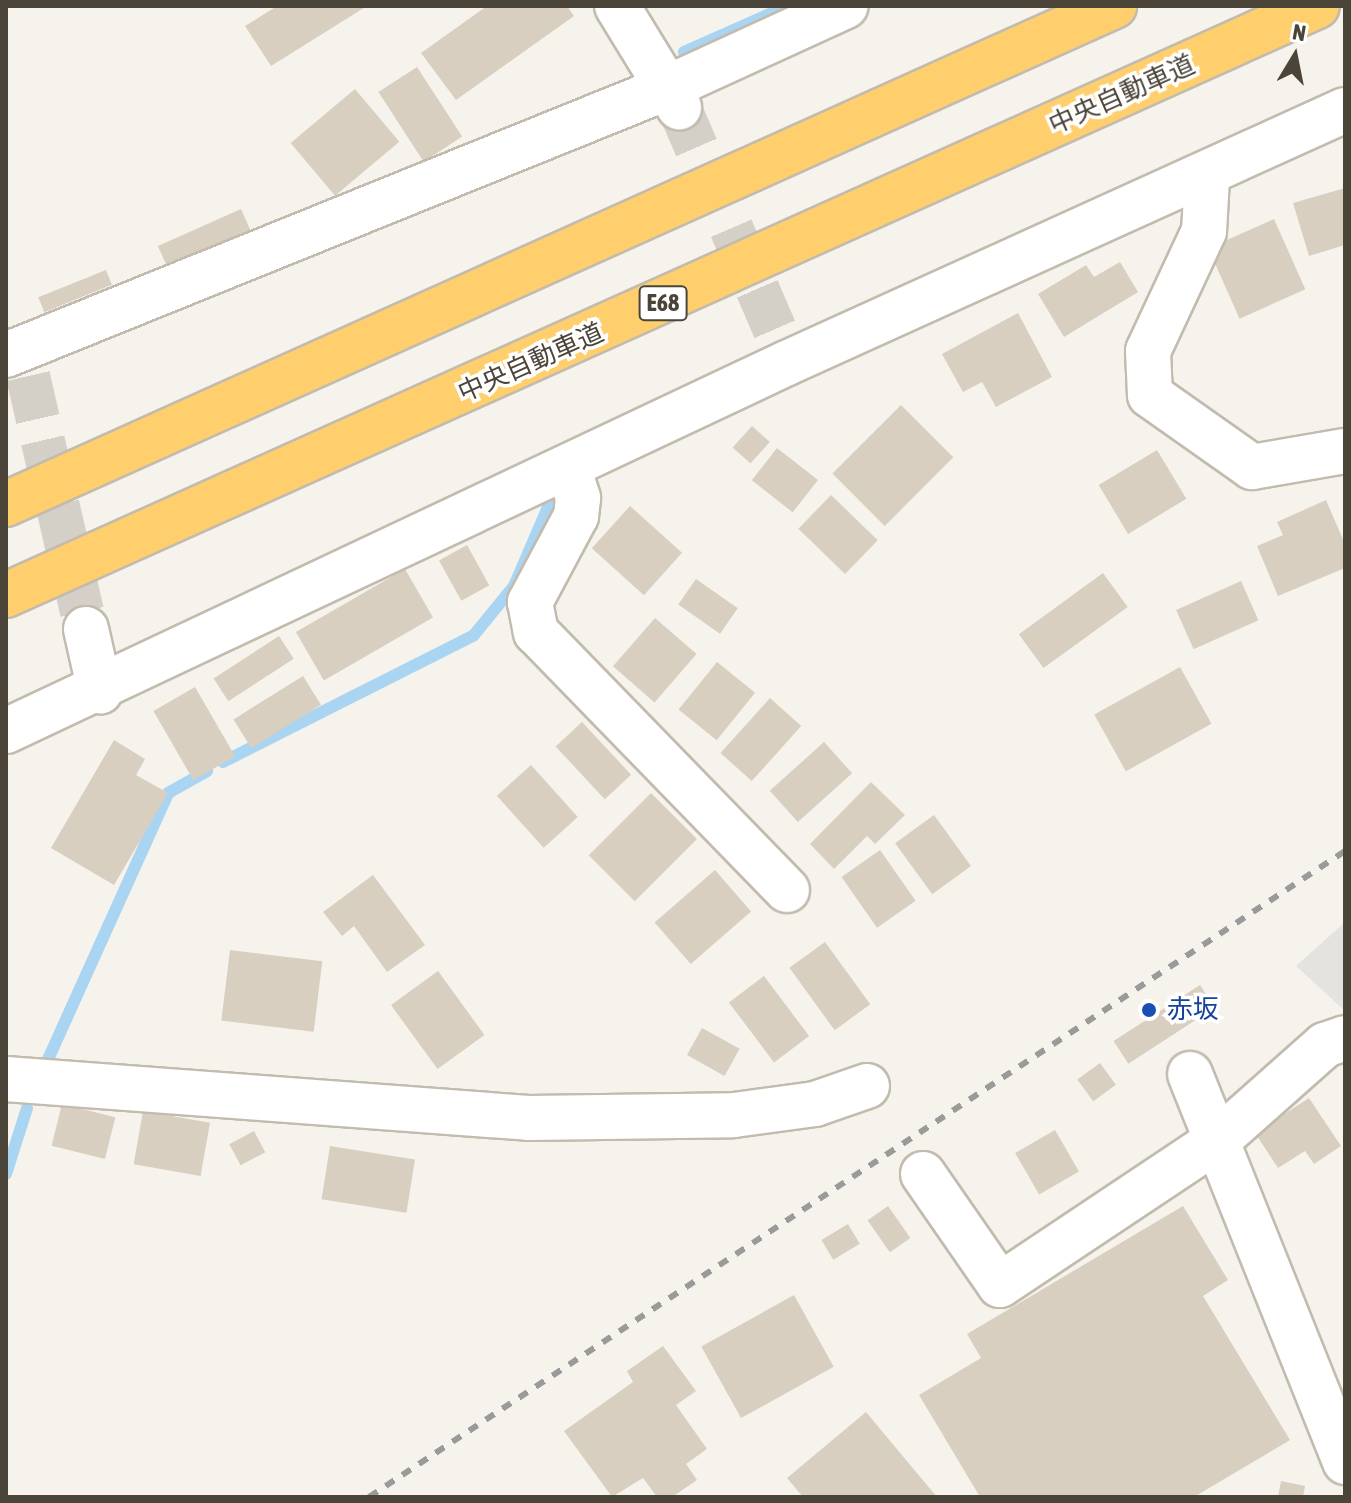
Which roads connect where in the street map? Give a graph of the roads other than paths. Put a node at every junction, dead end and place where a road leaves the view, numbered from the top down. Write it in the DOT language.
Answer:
graph roads {
  1 [pos="617,6"];
  2 [pos="846,6"];
  3 [pos="1114,6"];
  4 [pos="1317,6"];
  5 [pos="675,97"];
  6 [pos="1345,110"];
  7 [pos="1207,178"];
  8 [pos="19,360"];
  9 [pos="1345,451"];
  10 [pos="568,467"];
  11 [pos="6,504"];
  12 [pos="6,595"];
  13 [pos="86,629"];
  14 [pos="100,691"];
  15 [pos="6,731"];
  16 [pos="787,890"];
  17 [pos="1345,1038"];
  18 [pos="1190,1074"];
  19 [pos="6,1079"];
  20 [pos="867,1086"];
  21 [pos="1219,1139"];
  22 [pos="923,1174"];
  23 [pos="1345,1462"];
  1 -- 5 [label="street"];
  2 -- 5 [label="street"];
  3 -- 11 [label="highway"];
  4 -- 12 [label="highway, 中央自動車道 / E68"];
  5 -- 8 [label="street"];
  6 -- 7 [label="street"];
  7 -- 9 [label="street"];
  7 -- 10 [label="street"];
  10 -- 14 [label="street"];
  10 -- 16 [label="street"];
  13 -- 14 [label="street"];
  14 -- 15 [label="street"];
  17 -- 21 [label="street"];
  18 -- 21 [label="street"];
  19 -- 20 [label="street"];
  21 -- 22 [label="street"];
  21 -- 23 [label="street"];
}
